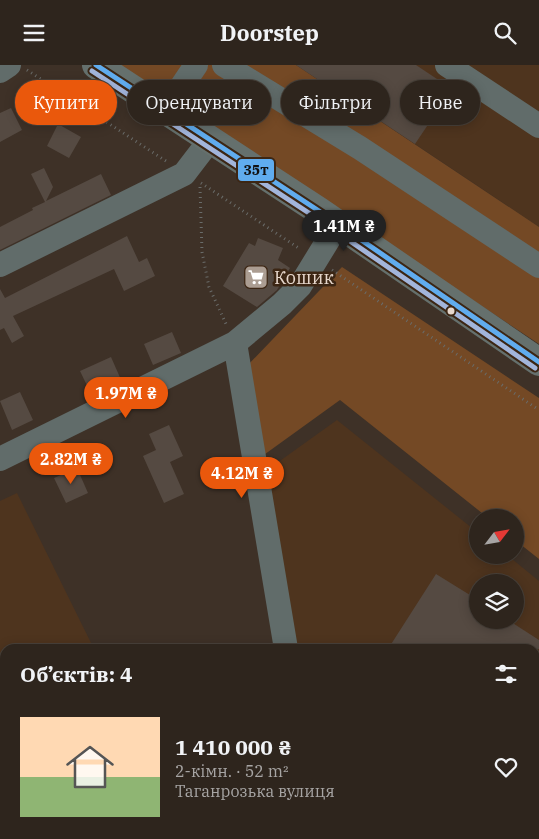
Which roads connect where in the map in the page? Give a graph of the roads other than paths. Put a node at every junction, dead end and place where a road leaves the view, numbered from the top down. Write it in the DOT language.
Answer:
graph roads {
  1 [pos="9,65"];
  2 [pos="96,65"];
  3 [pos="196,65"];
  4 [pos="224,65"];
  5 [pos="447,65"];
  6 [pos="0,71"];
  7 [pos="186,80"];
  8 [pos="127,86"];
  9 [pos="187,125"];
  10 [pos="539,126"];
  11 [pos="210,140"];
  12 [pos="338,225"];
  13 [pos="0,265"];
  14 [pos="539,266"];
  15 [pos="235,343"];
  16 [pos="539,362"];
  17 [pos="0,459"];
  18 [pos="285,644"];
  1 -- 6 [label="street"];
  2 -- 8 [label="highway"];
  3 -- 7 [label="street"];
  4 -- 14 [label="street"];
  5 -- 10 [label="street"];
  9 -- 11 [label="highway"];
  11 -- 12 [label="highway"];
  11 -- 13 [label="street"];
  12 -- 15 [label="street"];
  12 -- 16 [label="highway"];
  15 -- 17 [label="street"];
  15 -- 18 [label="street"];
}
